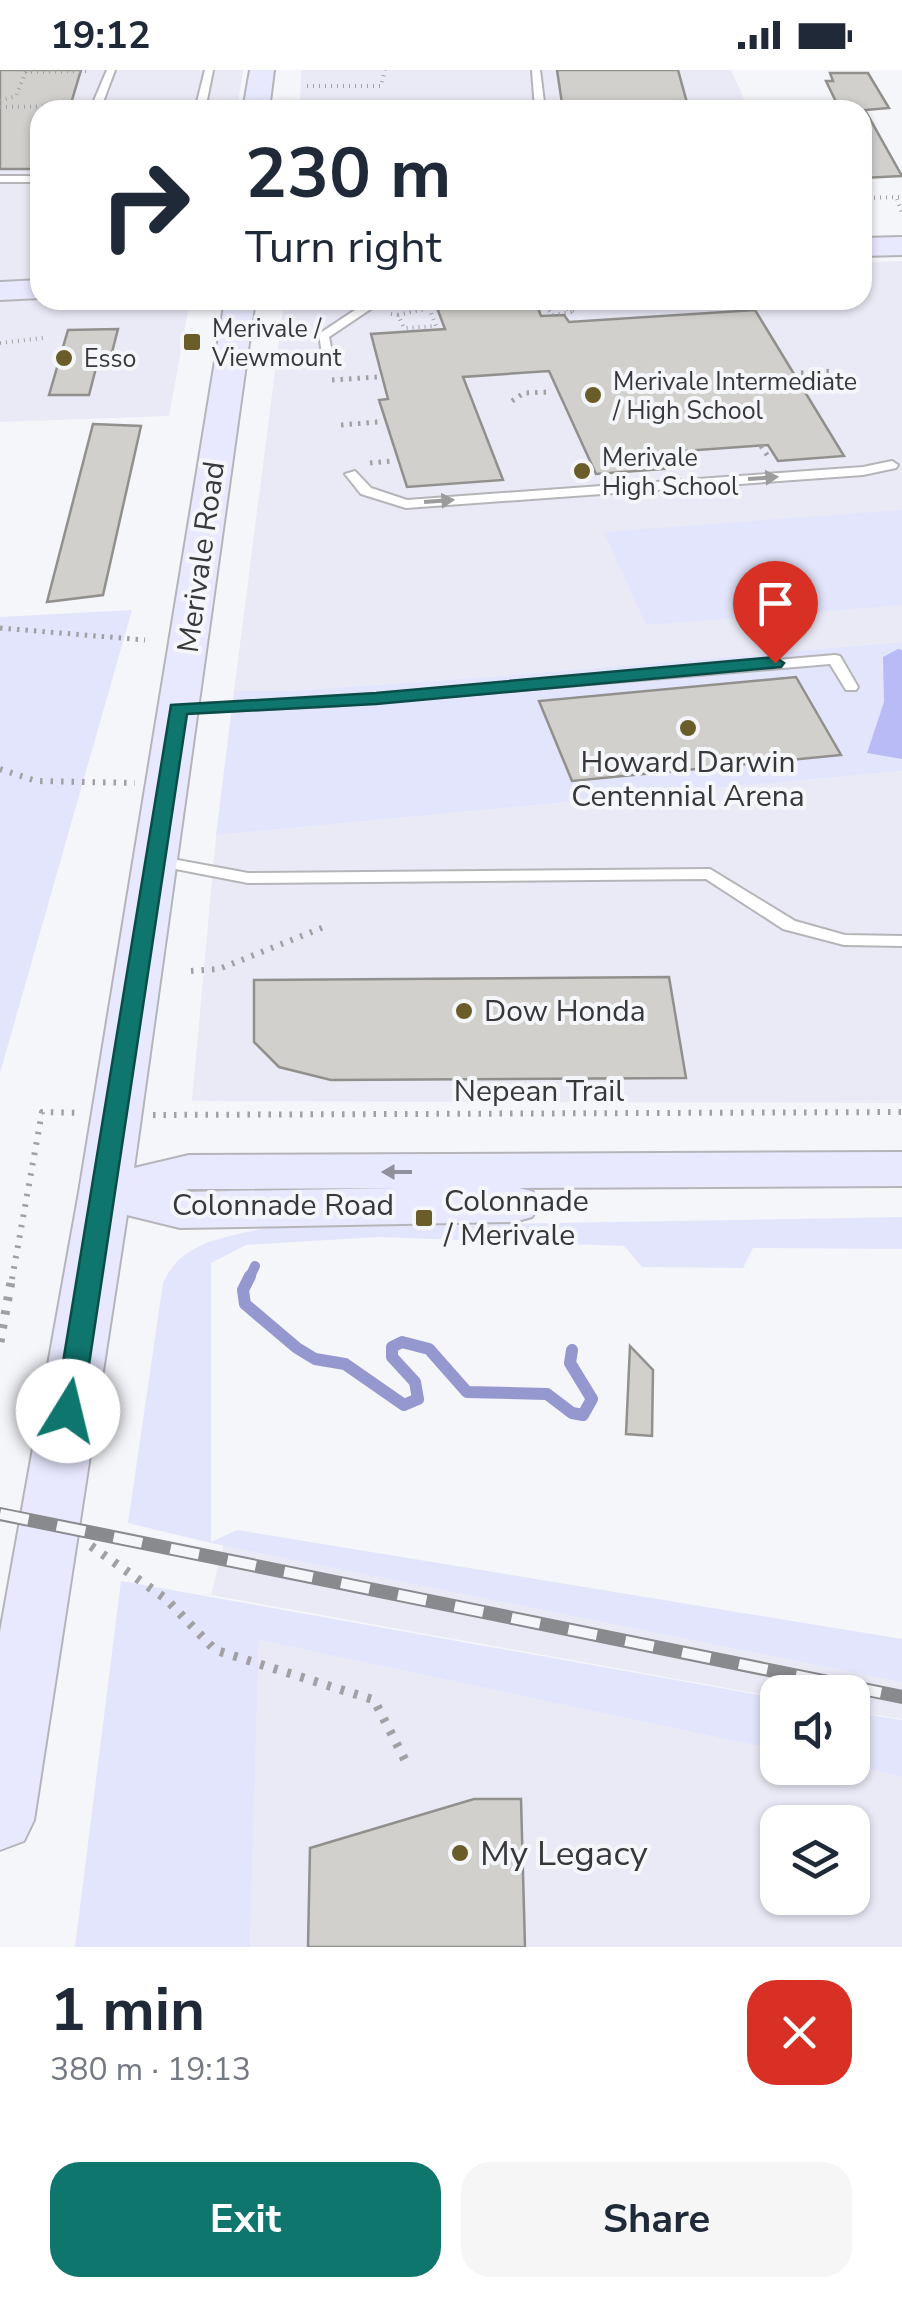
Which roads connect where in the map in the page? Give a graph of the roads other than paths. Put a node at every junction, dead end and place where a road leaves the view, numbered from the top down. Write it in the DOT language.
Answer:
graph roads {
  1 [pos="111,70"];
  2 [pos="209,70"];
  3 [pos="262,70"];
  4 [pos="536,70"];
  5 [pos="100,100"];
  6 [pos="202,100"];
  7 [pos="258,100"];
  8 [pos="539,100"];
  9 [pos="0,178"];
  10 [pos="30,178"];
  11 [pos="902,246"];
  12 [pos="872,247"];
  13 [pos="30,290"];
  14 [pos="0,291"];
  15 [pos="238,310"];
  16 [pos="361,310"];
  17 [pos="326,352"];
  18 [pos="892,465"];
  19 [pos="351,474"];
  20 [pos="852,687"];
  21 [pos="178,709"];
  22 [pos="154,860"];
  23 [pos="902,941"];
  24 [pos="902,1169"];
  25 [pos="105,1192"];
  26 [pos="902,1198"];
  27 [pos="0,1820"];
  1 -- 5 [label="lane"];
  2 -- 6 [label="lane"];
  3 -- 7 [label="main road"];
  4 -- 8 [label="lane"];
  9 -- 10 [label="lane"];
  11 -- 12 [label="main road"];
  13 -- 14 [label="main road"];
  15 -- 21 [label="main road, Merivale Road"];
  16 -- 17 [label="lane"];
  19 -- 18 [label="lane, one-way"];
  20 -- 21 [label="lane"];
  21 -- 22 [label="main road, Merivale Road"];
  22 -- 23 [label="lane"];
  22 -- 25 [label="main road, Merivale Road"];
  24 -- 25 [label="main road, Colonnade Road, one-way"];
  25 -- 26 [label="main road, Colonnade Road"];
  25 -- 27 [label="main road, Merivale Road"];
}
